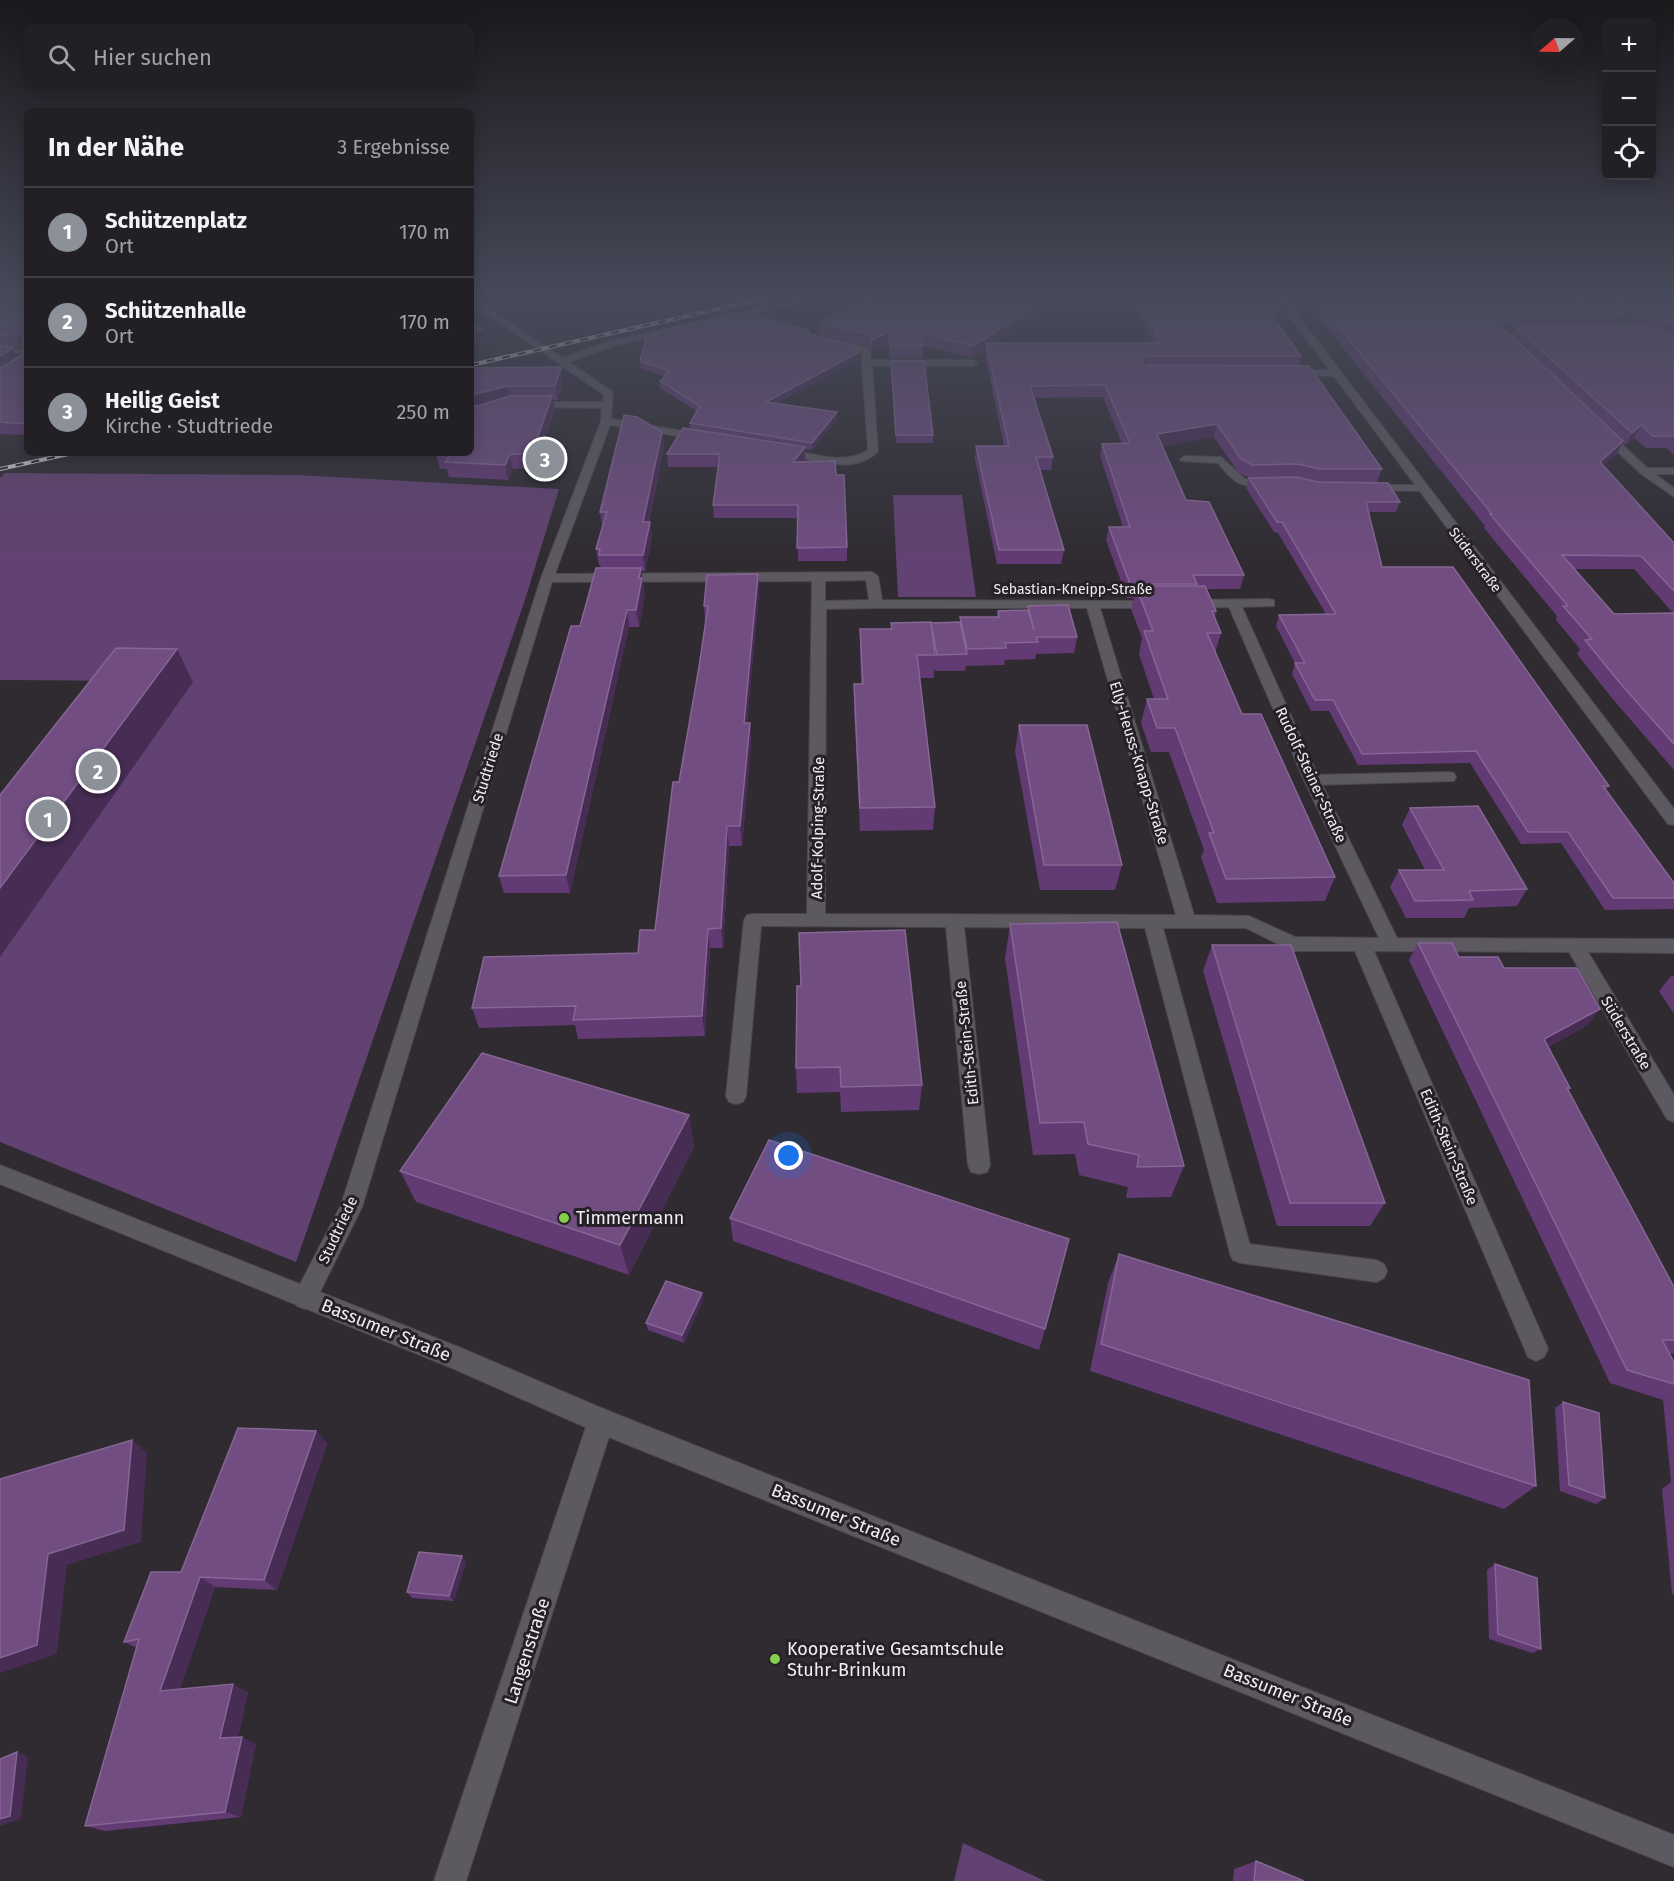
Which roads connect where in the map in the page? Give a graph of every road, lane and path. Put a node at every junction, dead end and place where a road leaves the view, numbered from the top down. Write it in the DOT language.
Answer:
graph roads {
  1 [pos="596,385"];
  2 [pos="868,385"];
  3 [pos="1345,385"];
  4 [pos="522,405"];
  5 [pos="607,413"];
  6 [pos="1592,422"];
  7 [pos="719,440"];
  8 [pos="776,449"];
  9 [pos="1185,459"];
  10 [pos="1644,471"];
  11 [pos="1674,471"];
  12 [pos="1284,482"];
  13 [pos="1351,488"];
  14 [pos="1422,488"];
  15 [pos="1674,494"];
  16 [pos="818,577"];
  17 [pos="547,578"];
  18 [pos="1234,603"];
  19 [pos="1269,603"];
  20 [pos="876,604"];
  21 [pos="1092,604"];
  22 [pos="819,605"];
  23 [pos="1448,777"];
  24 [pos="1312,780"];
  25 [pos="1674,820"];
  26 [pos="816,920"];
  27 [pos="954,921"];
  28 [pos="1152,922"];
  29 [pos="1187,922"];
  30 [pos="1362,945"];
  31 [pos="1391,945"];
  32 [pos="1575,946"];
  33 [pos="1674,946"];
  34 [pos="736,1096"];
  35 [pos="1674,1113"];
  36 [pos="980,1165"];
  37 [pos="0,1174"];
  38 [pos="1376,1271"];
  39 [pos="305,1298"];
  40 [pos="1536,1349"];
  41 [pos="601,1421"];
  42 [pos="1674,1851"];
  43 [pos="450,1881"];
  1 -- 5 [label="street"];
  2 -- 8 [label="street"];
  3 -- 14 [label="street, Süderstraße"];
  4 -- 5 [label="street"];
  5 -- 7 [label="street"];
  5 -- 17 [label="street, Studtriede"];
  6 -- 10 [label="street"];
  9 -- 12 [label="street"];
  10 -- 11 [label="street"];
  10 -- 15 [label="street"];
  13 -- 14 [label="street"];
  14 -- 25 [label="street, Süderstraße"];
  16 -- 17 [label="street"];
  16 -- 20 [label="street"];
  16 -- 22 [label="street"];
  17 -- 39 [label="street, Studtriede"];
  18 -- 19 [label="street, Sebastian-Kneipp-Straße"];
  18 -- 21 [label="street, Sebastian-Kneipp-Straße"];
  18 -- 24 [label="street, Rudolf-Steiner-Straße"];
  20 -- 21 [label="street, Sebastian-Kneipp-Straße"];
  20 -- 22 [label="street, Sebastian-Kneipp-Straße"];
  21 -- 29 [label="street, Elly-Heuss-Knapp-Straße"];
  22 -- 26 [label="street, Adolf-Kolping-Straße"];
  23 -- 24 [label="street"];
  24 -- 31 [label="street, Rudolf-Steiner-Straße"];
  26 -- 27 [label="street"];
  26 -- 34 [label="street, Adolf-Kolping-Straße"];
  27 -- 28 [label="street"];
  27 -- 36 [label="street, Edith-Stein-Straße"];
  28 -- 29 [label="street"];
  28 -- 38 [label="street"];
  29 -- 30 [label="street"];
  30 -- 31 [label="street"];
  30 -- 40 [label="street, Edith-Stein-Straße"];
  31 -- 32 [label="street"];
  32 -- 33 [label="street"];
  32 -- 35 [label="street, Süderstraße"];
  37 -- 39 [label="street, Bassumer Straße"];
  39 -- 41 [label="street, Bassumer Straße"];
  41 -- 42 [label="street, Bassumer Straße"];
  41 -- 43 [label="street, Langenstraße"];
}
